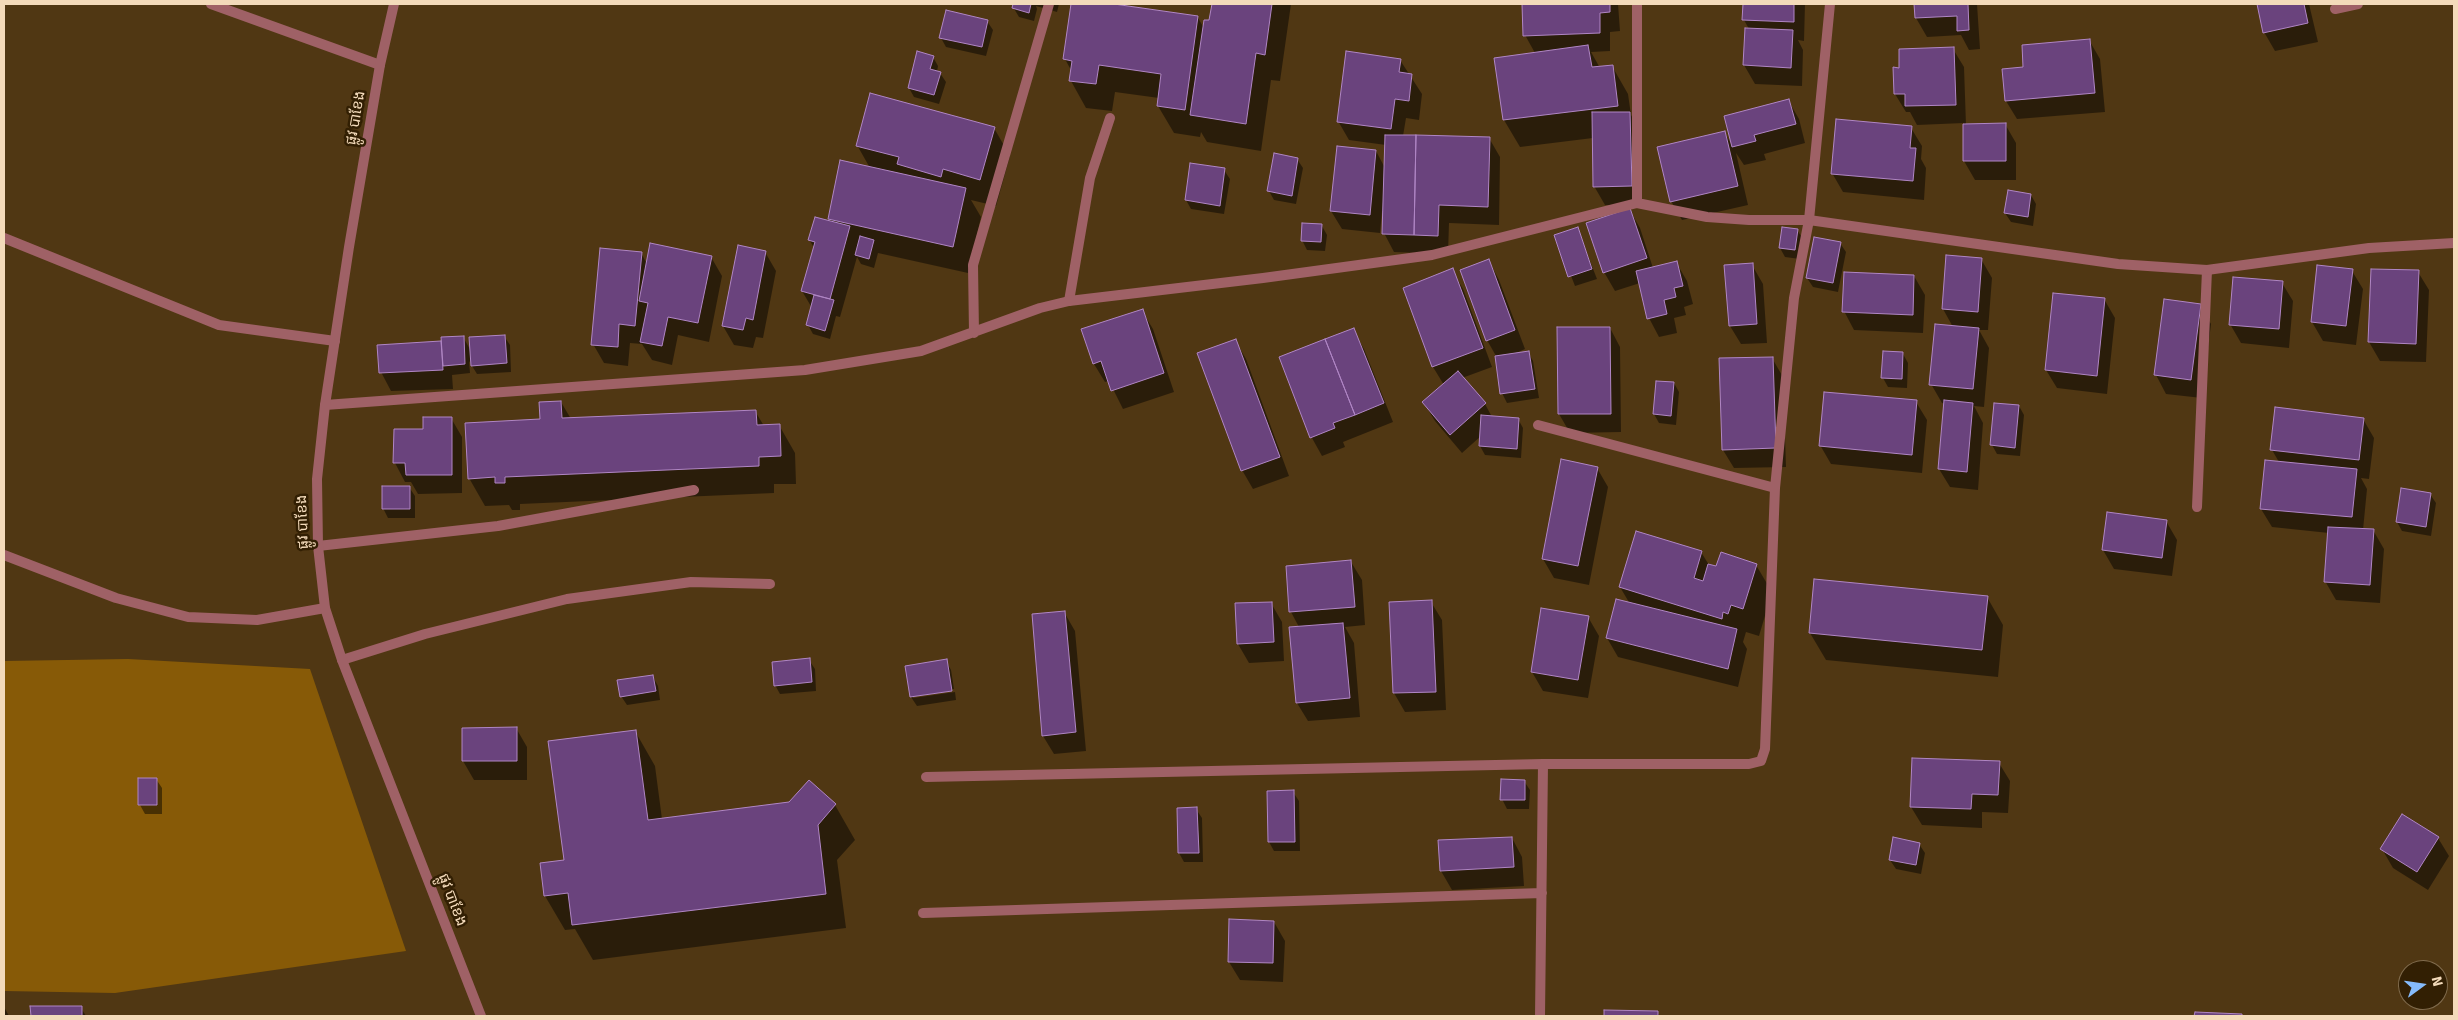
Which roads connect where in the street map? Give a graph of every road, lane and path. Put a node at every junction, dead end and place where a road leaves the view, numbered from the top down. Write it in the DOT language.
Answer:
graph roads {
  1 [pos="211,4"];
  2 [pos="394,4"];
  3 [pos="1049,4"];
  4 [pos="1636,4"];
  5 [pos="1830,4"];
  6 [pos="2358,4"];
  7 [pos="2335,9"];
  8 [pos="380,66"];
  9 [pos="1110,118"];
  10 [pos="1636,203"];
  11 [pos="1809,220"];
  12 [pos="4,238"];
  13 [pos="2454,243"];
  14 [pos="2207,270"];
  15 [pos="1069,301"];
  16 [pos="974,332"];
  17 [pos="335,340"];
  18 [pos="325,405"];
  19 [pos="1538,425"];
  20 [pos="1775,488"];
  21 [pos="694,490"];
  22 [pos="2197,507"];
  23 [pos="318,546"];
  24 [pos="4,555"];
  25 [pos="770,584"];
  26 [pos="325,608"];
  27 [pos="342,660"];
  28 [pos="1543,764"];
  29 [pos="926,777"];
  30 [pos="1542,893"];
  31 [pos="922,913"];
  32 [pos="481,1016"];
  33 [pos="1540,1016"];
  1 -- 8 [label="street"];
  2 -- 8 [label="street, ផ្លូវ បាខែង"];
  3 -- 16 [label="street"];
  4 -- 10 [label="street"];
  5 -- 11 [label="street"];
  6 -- 7 [label="street"];
  8 -- 17 [label="street, ផ្លូវ បាខែង"];
  9 -- 15 [label="street"];
  10 -- 11 [label="street"];
  10 -- 15 [label="street"];
  11 -- 14 [label="street"];
  11 -- 20 [label="street"];
  12 -- 17 [label="street"];
  13 -- 14 [label="street"];
  14 -- 22 [label="street"];
  15 -- 16 [label="street"];
  16 -- 18 [label="street"];
  17 -- 18 [label="street, ផ្លូវ បាខែង"];
  18 -- 23 [label="street, ផ្លូវ បាខែង"];
  19 -- 20 [label="street"];
  20 -- 28 [label="street"];
  21 -- 23 [label="street"];
  23 -- 26 [label="street, ផ្លូវ បាខែង"];
  24 -- 26 [label="street"];
  25 -- 27 [label="street"];
  26 -- 27 [label="street, ផ្លូវ បាខែង"];
  27 -- 32 [label="street, ផ្លូវ បាខែង"];
  28 -- 29 [label="street"];
  28 -- 30 [label="street"];
  30 -- 31 [label="street"];
  30 -- 33 [label="street"];
}
